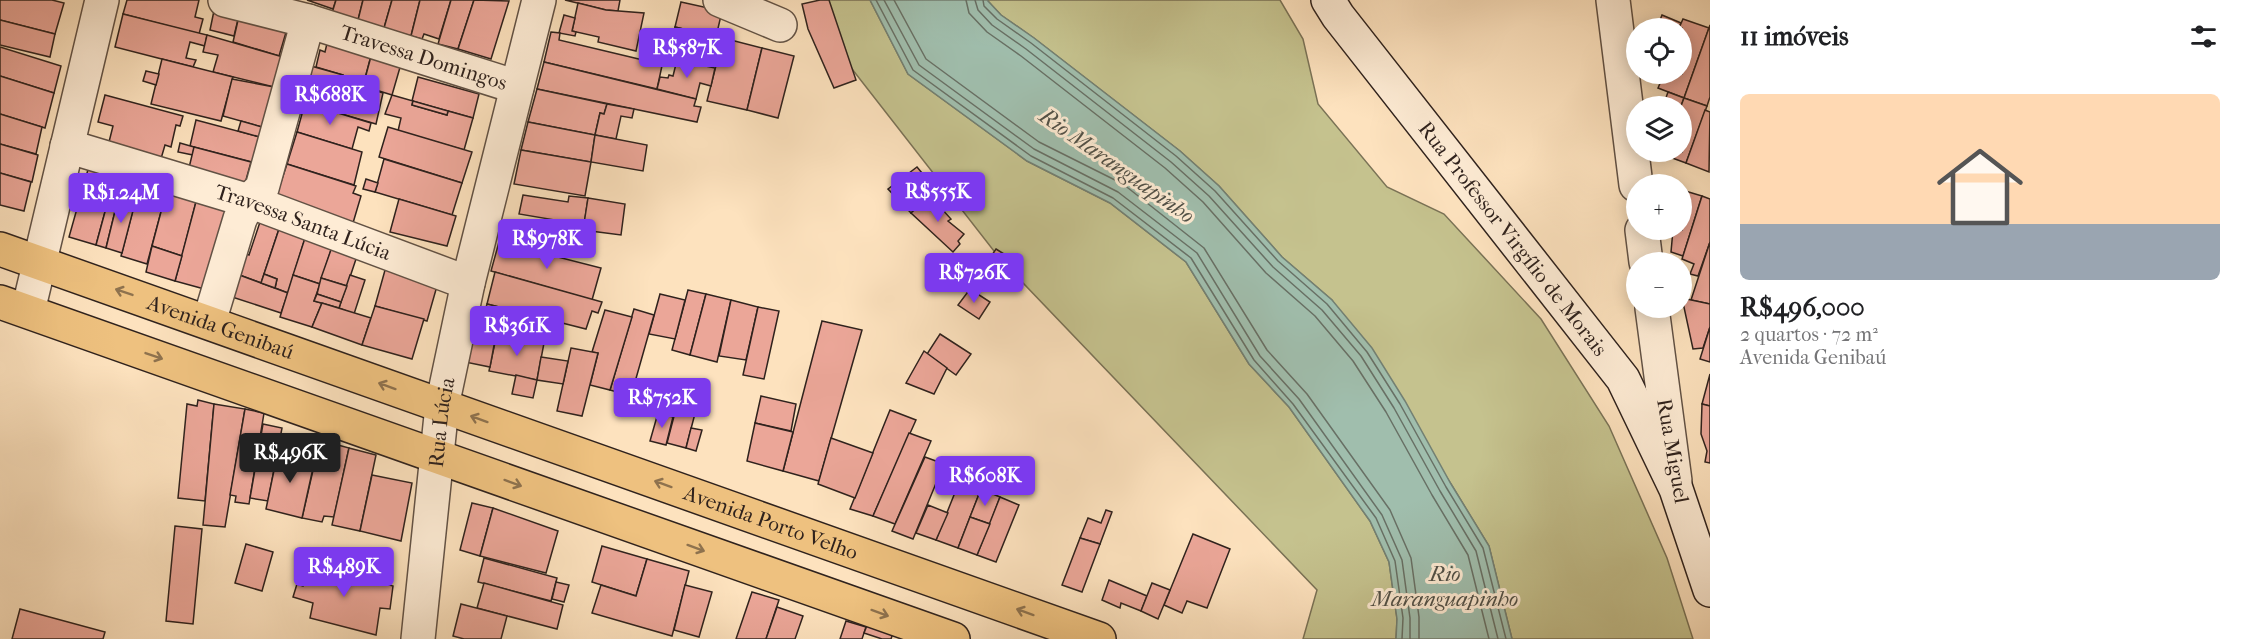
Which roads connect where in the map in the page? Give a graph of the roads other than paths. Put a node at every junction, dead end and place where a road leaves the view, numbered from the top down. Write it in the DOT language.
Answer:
graph roads {
  1 [pos="102,0"];
  2 [pos="225,0"];
  3 [pos="539,0"];
  4 [pos="720,0"];
  5 [pos="1328,0"];
  6 [pos="1613,0"];
  7 [pos="308,21"];
  8 [pos="780,25"];
  9 [pos="518,87"];
  10 [pos="67,146"];
  11 [pos="1635,174"];
  12 [pos="249,201"];
  13 [pos="0,249"];
  14 [pos="39,263"];
  15 [pos="468,283"];
  16 [pos="14,306"];
  17 [pos="1653,318"];
  18 [pos="209,322"];
  19 [pos="442,406"];
  20 [pos="438,456"];
  21 [pos="1676,489"];
  22 [pos="1710,590"];
  23 [pos="948,638"];
  24 [pos="418,639"];
  25 [pos="1100,639"];
  1 -- 10 [label="street"];
  2 -- 7 [label="street, Travessa Domingos"];
  3 -- 9 [label="street, Rua Lúcia"];
  4 -- 8 [label="street"];
  5 -- 21 [label="street, Rua Professor Virgílio de Morais"];
  6 -- 11 [label="street"];
  7 -- 9 [label="street, Travessa Domingos"];
  7 -- 12 [label="street"];
  9 -- 15 [label="street, Rua Lúcia"];
  10 -- 12 [label="street, Travessa Santa Lúcia"];
  10 -- 14 [label="street"];
  12 -- 15 [label="street, Travessa Santa Lúcia"];
  12 -- 18 [label="street"];
  13 -- 14 [label="main road, Avenida Genibaú"];
  14 -- 16 [label="street"];
  18 -- 14 [label="main road, Avenida Genibaú, one-way"];
  15 -- 19 [label="street, Rua Lúcia"];
  16 -- 20 [label="main road, one-way"];
  17 -- 21 [label="street, Rua Miguel"];
  19 -- 18 [label="main road, Avenida Genibaú, one-way"];
  19 -- 20 [label="street, Rua Lúcia"];
  25 -- 19 [label="main road, Avenida Porto Velho, one-way"];
  20 -- 23 [label="main road, one-way"];
  20 -- 24 [label="street, Rua Lúcia"];
  21 -- 22 [label="street, Rua Miguel"];
}
